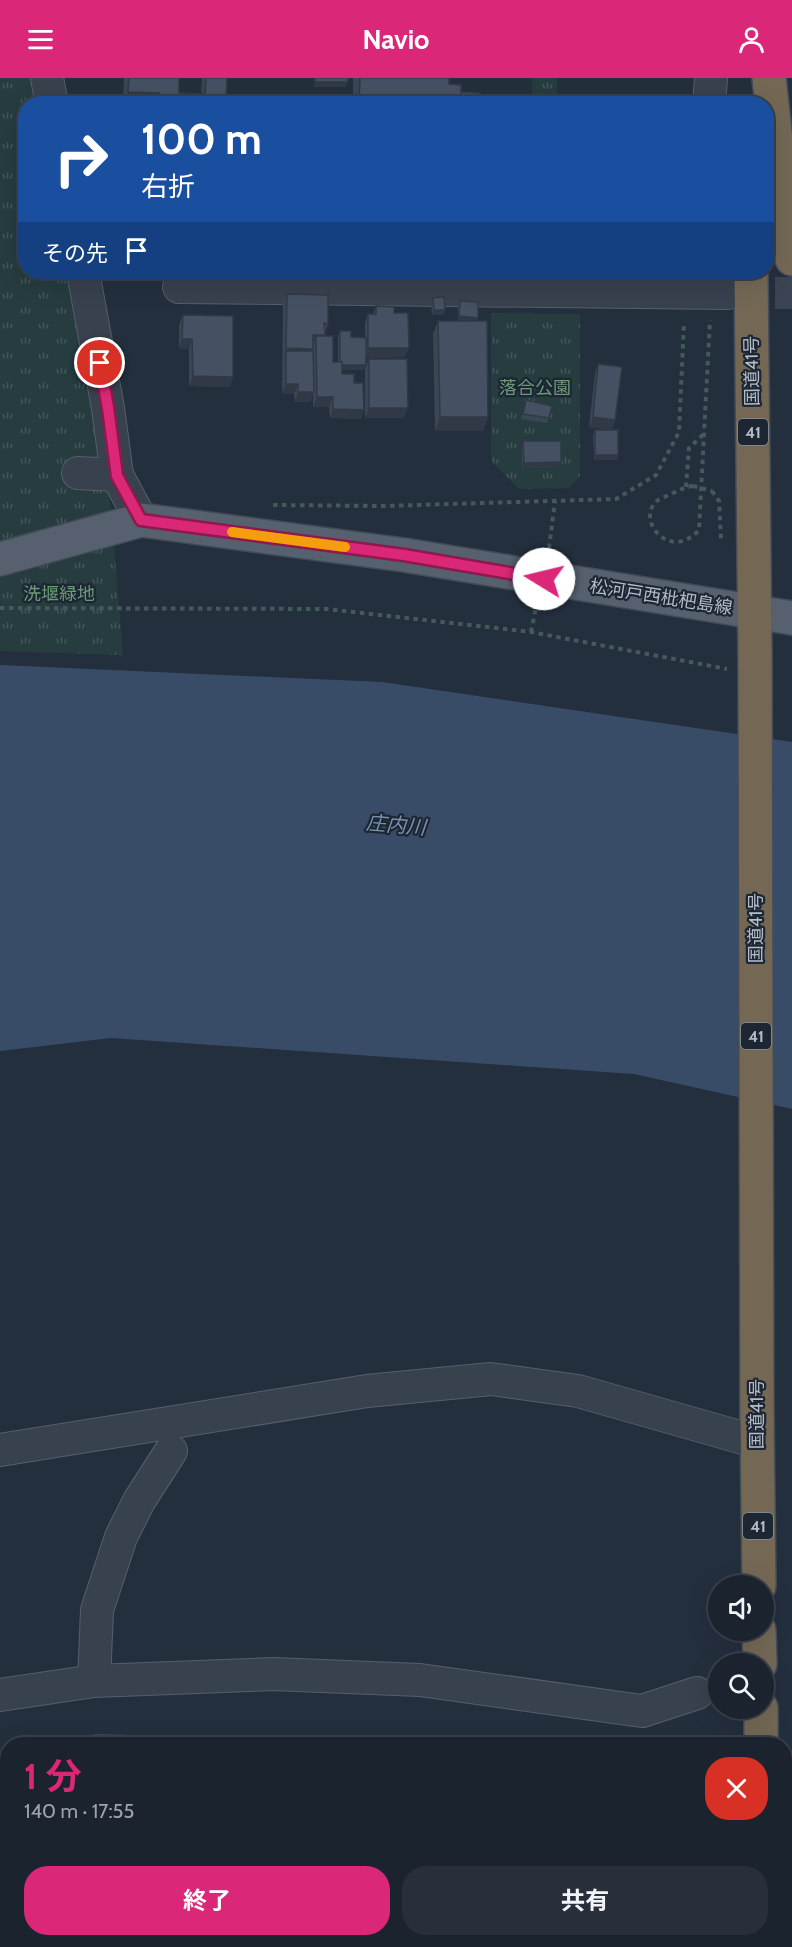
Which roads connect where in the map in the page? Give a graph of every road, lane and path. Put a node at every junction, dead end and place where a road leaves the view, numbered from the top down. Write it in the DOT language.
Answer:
graph roads {
  1 [pos="47,78"];
  2 [pos="711,78"];
  3 [pos="749,78"];
  4 [pos="769,78"];
  5 [pos="50,96"];
  6 [pos="710,96"];
  7 [pos="749,96"];
  8 [pos="771,96"];
  9 [pos="774,122"];
  10 [pos="792,259"];
  11 [pos="84,279"];
  12 [pos="751,279"];
  13 [pos="179,287"];
  14 [pos="699,292"];
  15 [pos="705,432"];
  16 [pos="78,473"];
  17 [pos="117,476"];
  18 [pos="686,487"];
  19 [pos="555,501"];
  20 [pos="272,504"];
  21 [pos="141,520"];
  22 [pos="721,545"];
  23 [pos="0,560"];
  24 [pos="544,579"];
  25 [pos="0,608"];
  26 [pos="755,612"];
  27 [pos="792,618"];
  28 [pos="745,663"];
  29 [pos="757,1442"];
  30 [pos="0,1449"];
  31 [pos="171,1451"];
  32 [pos="759,1575"];
  33 [pos="93,1681"];
  34 [pos="697,1693"];
  35 [pos="0,1695"];
  36 [pos="761,1719"];
  37 [pos="761,1737"];
  1 -- 5 [label="street"];
  2 -- 6 [label="street"];
  3 -- 7 [label="highway"];
  4 -- 8 [label="highway"];
  9 -- 10 [label="highway"];
  11 -- 17 [label="street"];
  12 -- 26 [label="highway, 国道41号 / 41"];
  13 -- 14 [label="street"];
  14 -- 15 [label="path"];
  14 -- 19 [label="path"];
  15 -- 18 [label="path"];
  15 -- 18 [label="path"];
  16 -- 17 [label="street"];
  17 -- 21 [label="street"];
  18 -- 22 [label="path, bridge"];
  19 -- 20 [label="path"];
  19 -- 24 [label="path"];
  21 -- 23 [label="main road, 松河戸西枇杷島線"];
  21 -- 24 [label="main road, 松河戸西枇杷島線"];
  24 -- 26 [label="main road, 松河戸西枇杷島線"];
  25 -- 28 [label="path"];
  26 -- 27 [label="main road, 松河戸西枇杷島線"];
  26 -- 28 [label="highway, 国道41号 / 41"];
  28 -- 29 [label="highway, 国道41号 / 41, bridge"];
  29 -- 30 [label="street"];
  29 -- 32 [label="highway, 国道41号 / 41"];
  31 -- 33 [label="street"];
  33 -- 34 [label="street"];
  33 -- 35 [label="street"];
  36 -- 37 [label="highway"];
}
